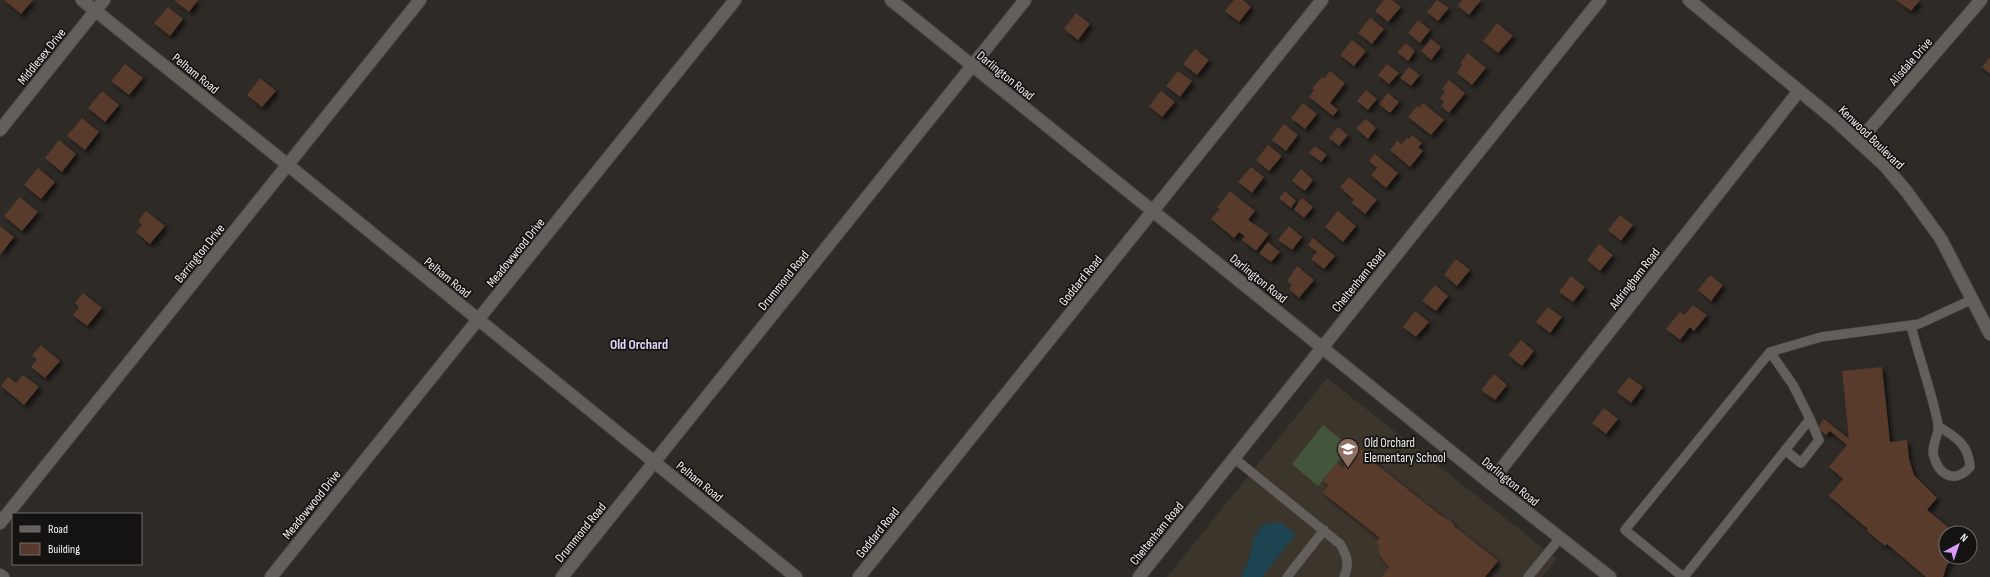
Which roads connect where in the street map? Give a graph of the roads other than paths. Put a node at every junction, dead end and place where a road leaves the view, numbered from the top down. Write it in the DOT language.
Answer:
graph roads {
  1 [pos="82,0"];
  2 [pos="104,0"];
  3 [pos="420,0"];
  4 [pos="735,0"];
  5 [pos="891,0"];
  6 [pos="1025,0"];
  7 [pos="1322,0"];
  8 [pos="1600,0"];
  9 [pos="1689,0"];
  10 [pos="1981,0"];
  11 [pos="96,11"];
  12 [pos="973,66"];
  13 [pos="1799,91"];
  14 [pos="0,130"];
  15 [pos="1859,141"];
  16 [pos="288,165"];
  17 [pos="1153,211"];
  18 [pos="1973,299"];
  19 [pos="478,320"];
  20 [pos="1911,326"];
  21 [pos="1990,334"];
  22 [pos="1323,347"];
  23 [pos="1770,352"];
  24 [pos="1810,420"];
  25 [pos="1938,426"];
  26 [pos="1785,450"];
  27 [pos="1234,458"];
  28 [pos="654,462"];
  29 [pos="1490,483"];
  30 [pos="0,523"];
  31 [pos="1324,530"];
  32 [pos="1560,538"];
  33 [pos="0,575"];
  34 [pos="3,577"];
  35 [pos="271,577"];
  36 [pos="562,577"];
  37 [pos="796,577"];
  38 [pos="859,577"];
  39 [pos="1139,577"];
  40 [pos="1287,577"];
  41 [pos="1344,577"];
  42 [pos="1528,577"];
  43 [pos="1610,577"];
  44 [pos="1683,577"];
  1 -- 11 [label="street, Pelham Road"];
  2 -- 11 [label="street, Middlesex Drive"];
  3 -- 16 [label="street, Barrington Drive"];
  4 -- 19 [label="street, Meadowwood Drive"];
  5 -- 12 [label="street, Darlington Road"];
  6 -- 12 [label="street, Drummond Road"];
  7 -- 17 [label="street, Goddard Road"];
  8 -- 22 [label="street, Cheltenham Road"];
  9 -- 13 [label="street, Kenwood Boulevard"];
  10 -- 15 [label="street, Alisdale Drive"];
  11 -- 14 [label="street, Middlesex Drive"];
  11 -- 16 [label="street, Pelham Road"];
  12 -- 17 [label="street, Darlington Road"];
  12 -- 28 [label="street, Drummond Road"];
  13 -- 15 [label="street, Kenwood Boulevard"];
  13 -- 29 [label="street, Aldringham Road"];
  15 -- 18 [label="street, Kenwood Boulevard"];
  16 -- 19 [label="street, Pelham Road"];
  16 -- 30 [label="street, Barrington Drive"];
  17 -- 22 [label="street, Darlington Road"];
  17 -- 38 [label="street, Goddard Road"];
  18 -- 20 [label="lane"];
  18 -- 21 [label="street, Kenwood Boulevard"];
  19 -- 28 [label="street, Pelham Road"];
  19 -- 35 [label="street, Meadowwood Drive"];
  20 -- 23 [label="lane"];
  20 -- 25 [label="lane"];
  22 -- 27 [label="street, Cheltenham Road"];
  22 -- 29 [label="street, Darlington Road"];
  23 -- 24 [label="lane"];
  23 -- 44 [label="lane"];
  24 -- 26 [label="lane"];
  24 -- 26 [label="lane"];
  25 -- 25 [label="lane"];
  26 -- 44 [label="lane"];
  27 -- 31 [label="lane"];
  27 -- 39 [label="street, Cheltenham Road"];
  28 -- 36 [label="street, Drummond Road"];
  28 -- 37 [label="street, Pelham Road"];
  29 -- 32 [label="street, Darlington Road"];
  31 -- 40 [label="lane"];
  31 -- 41 [label="lane"];
  32 -- 42 [label="lane"];
  32 -- 43 [label="street, Darlington Road"];
  33 -- 34 [label="street"];
}
